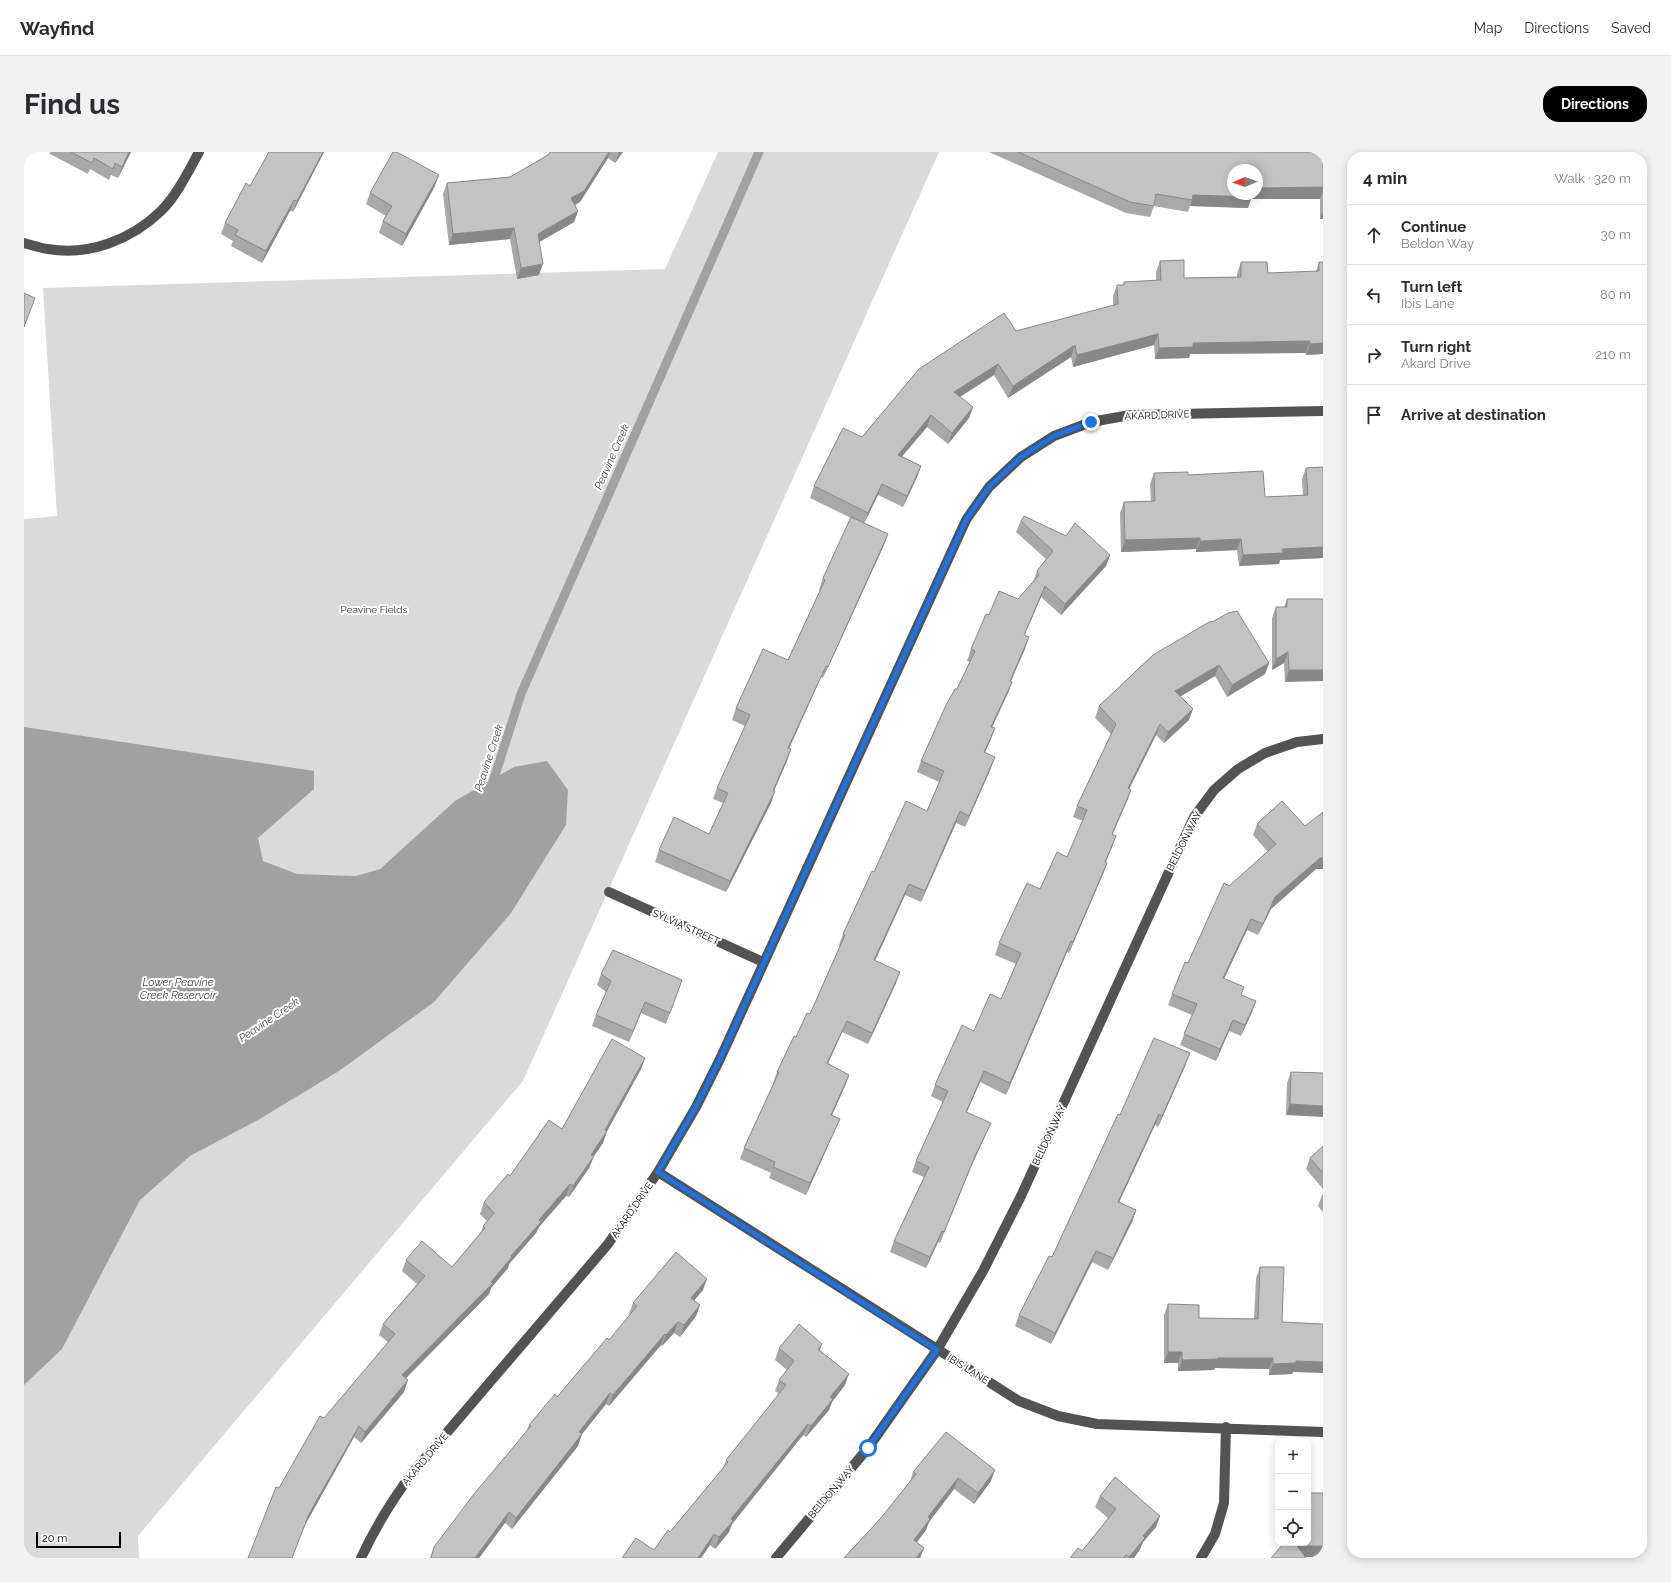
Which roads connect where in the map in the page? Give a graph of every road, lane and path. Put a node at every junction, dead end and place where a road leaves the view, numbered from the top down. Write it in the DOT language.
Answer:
graph roads {
  1 [pos="199,152"];
  2 [pos="24,243"];
  3 [pos="1323,411"];
  4 [pos="1323,740"];
  5 [pos="609,892"];
  6 [pos="763,962"];
  7 [pos="658,1172"];
  8 [pos="937,1350"];
  9 [pos="1226,1427"];
  10 [pos="1323,1432"];
  11 [pos="362,1558"];
  12 [pos="776,1558"];
  13 [pos="1201,1558"];
  1 -- 2 [label="street"];
  3 -- 6 [label="street, AKARD DRIVE"];
  4 -- 8 [label="street, BELDON WAY"];
  5 -- 6 [label="street, SYLVIA STREET"];
  6 -- 7 [label="street, AKARD DRIVE"];
  7 -- 8 [label="street, IBIS LANE"];
  7 -- 11 [label="street, AKARD DRIVE"];
  8 -- 9 [label="street, IBIS LANE"];
  8 -- 12 [label="street, BELDON WAY"];
  9 -- 10 [label="street, IBIS LANE"];
  9 -- 13 [label="street"];
}
